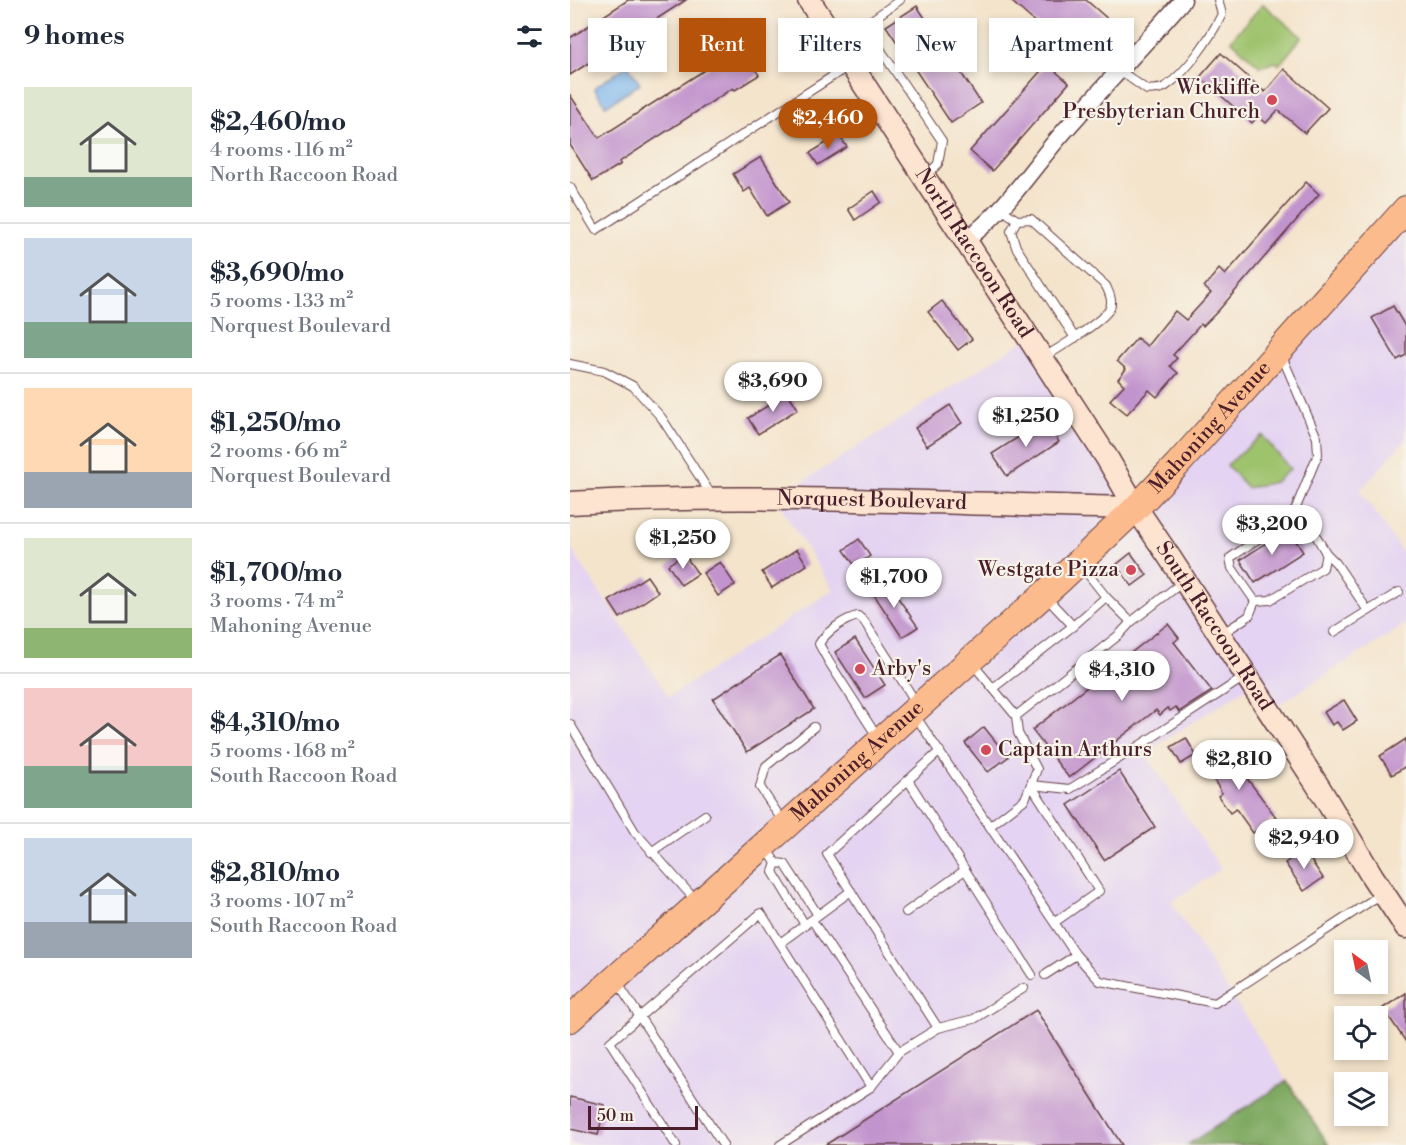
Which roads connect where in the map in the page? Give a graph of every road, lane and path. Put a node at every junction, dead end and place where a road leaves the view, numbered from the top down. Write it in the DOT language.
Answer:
graph roads {
  1 [pos="808,0"];
  2 [pos="900,0"];
  3 [pos="1183,0"];
  4 [pos="1218,0"];
  5 [pos="820,18"];
  6 [pos="874,18"];
  7 [pos="883,53"];
  8 [pos="1134,56"];
  9 [pos="839,72"];
  10 [pos="855,72"];
  11 [pos="1117,72"];
  12 [pos="1122,72"];
  13 [pos="924,179"];
  14 [pos="570,187"];
  15 [pos="1000,208"];
  16 [pos="1406,209"];
  17 [pos="1017,220"];
  18 [pos="964,241"];
  19 [pos="1075,338"];
  20 [pos="1279,351"];
  21 [pos="1041,358"];
  22 [pos="570,364"];
  23 [pos="713,499"];
  24 [pos="570,503"];
  25 [pos="1136,508"];
  26 [pos="1293,515"];
  27 [pos="1326,553"];
  28 [pos="1079,562"];
  29 [pos="1185,580"];
  30 [pos="1399,592"];
  31 [pos="1043,595"];
  32 [pos="1106,597"];
  33 [pos="1255,601"];
  34 [pos="1368,611"];
  35 [pos="1131,622"];
  36 [pos="1073,626"];
  37 [pos="1334,632"];
  38 [pos="1220,635"];
  39 [pos="969,661"];
  40 [pos="1246,676"];
  41 [pos="993,688"];
  42 [pos="916,709"];
  43 [pos="1016,716"];
  44 [pos="570,724"];
  45 [pos="814,727"];
  46 [pos="880,741"];
  47 [pos="940,751"];
  48 [pos="908,780"];
  49 [pos="1031,785"];
  50 [pos="705,815"];
  51 [pos="786,825"];
  52 [pos="990,826"];
  53 [pos="651,852"];
  54 [pos="770,854"];
  55 [pos="965,870"];
  56 [pos="851,891"];
  57 [pos="1383,893"];
  58 [pos="699,904"];
  59 [pos="906,912"];
  60 [pos="812,920"];
  61 [pos="1055,922"];
  62 [pos="1406,927"];
  63 [pos="780,943"];
  64 [pos="1076,955"];
  65 [pos="1032,975"];
  66 [pos="1045,975"];
  67 [pos="615,979"];
  68 [pos="1024,988"];
  69 [pos="576,1010"];
  70 [pos="639,1017"];
  71 [pos="938,1028"];
  72 [pos="899,1052"];
  73 [pos="871,1087"];
  74 [pos="676,1145"];
  75 [pos="723,1145"];
  76 [pos="780,1145"];
  1 -- 5 [label="street, North Raccoon Road"];
  2 -- 6 [label="lane"];
  3 -- 8 [label="street"];
  4 -- 12 [label="lane"];
  7 -- 13 [label="lane"];
  9 -- 14 [label="lane"];
  10 -- 13 [label="street, North Raccoon Road"];
  11 -- 15 [label="street"];
  13 -- 18 [label="street, North Raccoon Road"];
  15 -- 17 [label="lane"];
  15 -- 18 [label="street"];
  16 -- 20 [label="main road, Mahoning Avenue"];
  17 -- 19 [label="lane"];
  17 -- 19 [label="lane"];
  18 -- 21 [label="street, North Raccoon Road"];
  19 -- 21 [label="lane"];
  20 -- 25 [label="main road, Mahoning Avenue"];
  20 -- 26 [label="lane"];
  21 -- 25 [label="street, North Raccoon Road"];
  22 -- 23 [label="lane"];
  23 -- 24 [label="street, Norquest Boulevard"];
  23 -- 25 [label="street, Norquest Boulevard"];
  25 -- 28 [label="main road, Mahoning Avenue"];
  25 -- 29 [label="street, South Raccoon Road"];
  26 -- 27 [label="lane"];
  26 -- 33 [label="lane"];
  27 -- 33 [label="lane"];
  27 -- 34 [label="lane"];
  28 -- 31 [label="main road, Mahoning Avenue"];
  28 -- 32 [label="lane"];
  29 -- 35 [label="lane"];
  29 -- 38 [label="street, South Raccoon Road"];
  30 -- 34 [label="lane"];
  31 -- 36 [label="lane"];
  31 -- 39 [label="main road, Mahoning Avenue"];
  32 -- 35 [label="lane"];
  32 -- 36 [label="lane"];
  33 -- 38 [label="lane"];
  34 -- 37 [label="lane"];
  35 -- 43 [label="lane"];
  36 -- 41 [label="lane"];
  38 -- 40 [label="street, South Raccoon Road"];
  39 -- 41 [label="lane"];
  39 -- 42 [label="main road, Mahoning Avenue"];
  40 -- 49 [label="lane"];
  40 -- 57 [label="street, South Raccoon Road"];
  41 -- 43 [label="lane"];
  42 -- 46 [label="main road, Mahoning Avenue"];
  42 -- 46 [label="lane"];
  42 -- 47 [label="lane"];
  43 -- 49 [label="lane"];
  44 -- 53 [label="lane"];
  45 -- 51 [label="lane"];
  46 -- 51 [label="main road, Mahoning Avenue"];
  47 -- 48 [label="lane"];
  47 -- 52 [label="lane"];
  48 -- 55 [label="lane"];
  48 -- 56 [label="lane"];
  49 -- 52 [label="lane"];
  49 -- 61 [label="lane"];
  50 -- 53 [label="lane"];
  51 -- 54 [label="main road, Mahoning Avenue"];
  52 -- 61 [label="lane"];
  53 -- 58 [label="lane"];
  54 -- 58 [label="main road, Mahoning Avenue"];
  54 -- 60 [label="lane"];
  54 -- 60 [label="lane"];
  55 -- 59 [label="lane"];
  55 -- 65 [label="lane"];
  56 -- 60 [label="lane"];
  56 -- 71 [label="lane"];
  57 -- 62 [label="street, South Raccoon Road"];
  57 -- 64 [label="lane"];
  58 -- 67 [label="main road, Mahoning Avenue"];
  60 -- 63 [label="lane"];
  60 -- 72 [label="lane"];
  61 -- 64 [label="lane"];
  63 -- 70 [label="lane"];
  63 -- 73 [label="lane"];
  64 -- 66 [label="lane"];
  67 -- 69 [label="main road, Mahoning Avenue"];
  67 -- 70 [label="lane"];
  68 -- 71 [label="lane"];
  70 -- 74 [label="lane"];
  70 -- 75 [label="lane"];
  71 -- 72 [label="lane"];
  72 -- 73 [label="lane"];
  73 -- 76 [label="lane"];
}
